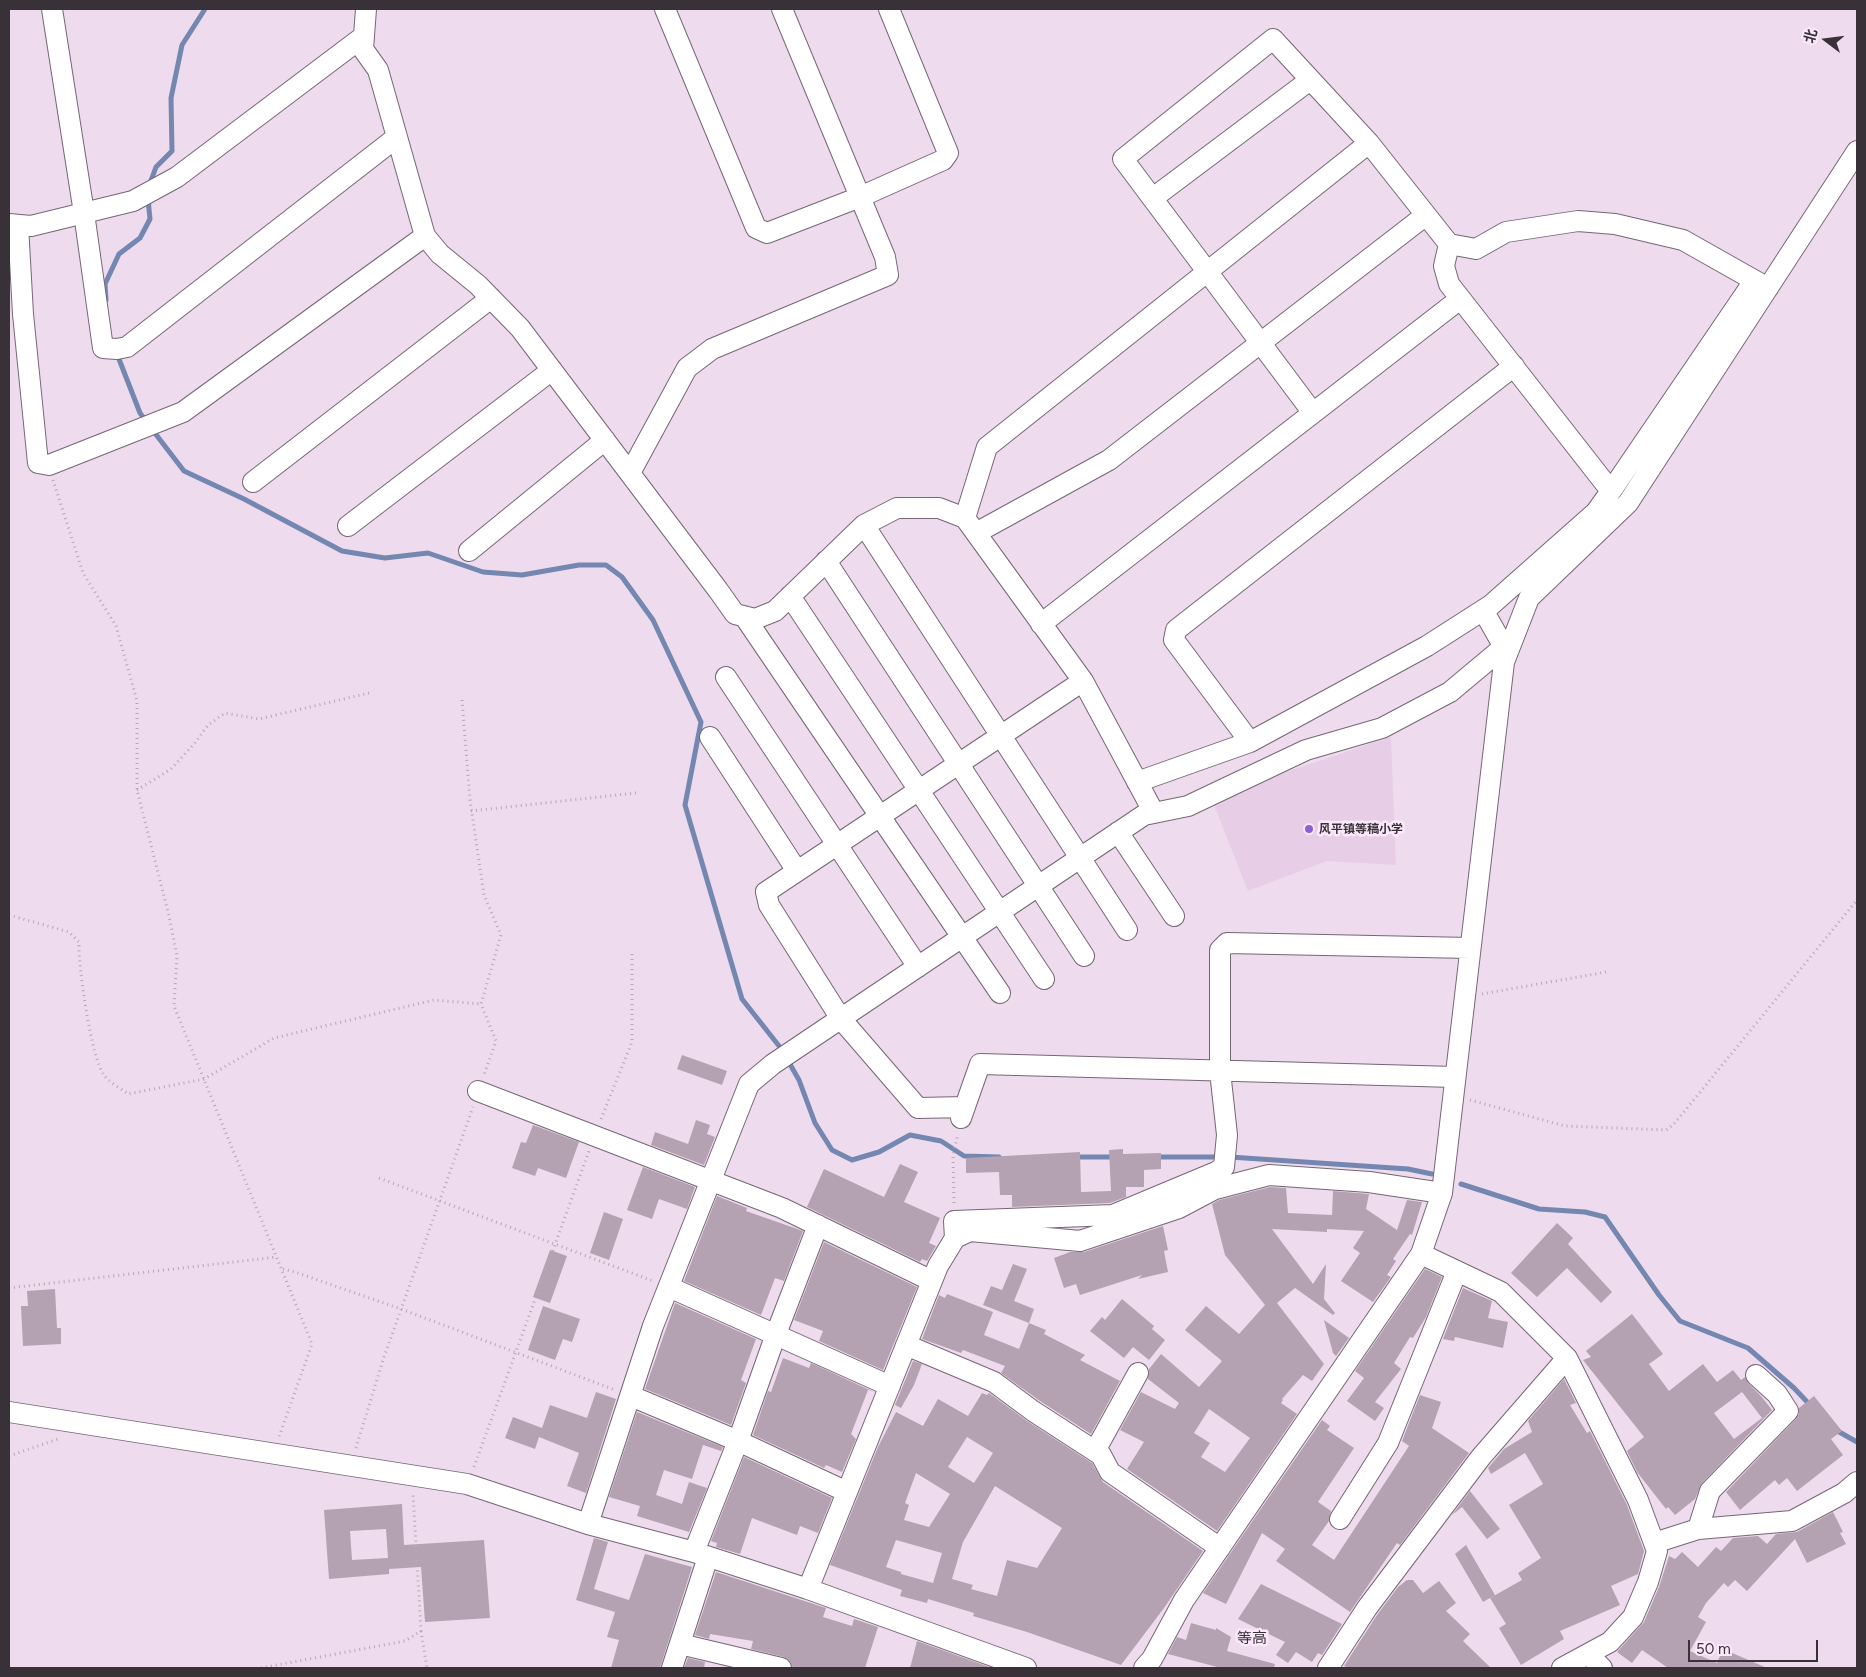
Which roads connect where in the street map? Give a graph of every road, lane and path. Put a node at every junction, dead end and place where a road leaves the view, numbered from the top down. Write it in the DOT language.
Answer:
graph roads {
  1 [pos="52,9"];
  2 [pos="366,9"];
  3 [pos="665,9"];
  4 [pos="782,9"];
  5 [pos="889,9"];
  6 [pos="364,36"];
  7 [pos="1310,80"];
  8 [pos="397,136"];
  9 [pos="1369,144"];
  10 [pos="1857,151"];
  11 [pos="860,197"];
  12 [pos="1152,198"];
  13 [pos="84,213"];
  14 [pos="1426,215"];
  15 [pos="14,225"];
  16 [pos="425,236"];
  17 [pos="1449,244"];
  18 [pos="14,266"];
  19 [pos="1207,272"];
  20 [pos="1761,285"];
  21 [pos="491,298"];
  22 [pos="1460,299"];
  23 [pos="1261,343"];
  24 [pos="1514,366"];
  25 [pos="552,370"];
  26 [pos="1313,413"];
  27 [pos="605,440"];
  28 [pos="49,465"];
  29 [pos="630,473"];
  30 [pos="253,482"];
  31 [pos="1612,491"];
  32 [pos="864,525"];
  33 [pos="971,525"];
  34 [pos="348,526"];
  35 [pos="469,551"];
  36 [pos="826,561"];
  37 [pos="790,596"];
  38 [pos="1483,610"];
  39 [pos="744,616"];
  40 [pos="1041,624"];
  41 [pos="1508,643"];
  42 [pos="726,677"];
  43 [pos="1083,681"];
  44 [pos="369,693"];
  45 [pos="462,700"];
  46 [pos="1001,736"];
  47 [pos="710,737"];
  48 [pos="1250,742"];
  49 [pos="959,764"];
  50 [pos="1137,782"];
  51 [pos="137,790"];
  52 [pos="919,791"];
  53 [pos="636,793"];
  54 [pos="471,811"];
  55 [pos="1154,813"];
  56 [pos="880,816"];
  57 [pos="1118,832"];
  58 [pos="837,845"];
  59 [pos="1080,858"];
  60 [pos="797,871"];
  61 [pos="1039,886"];
  62 [pos="1857,900"];
  63 [pos="1000,912"];
  64 [pos="9,915"];
  65 [pos="1174,916"];
  66 [pos="1127,930"];
  67 [pos="963,937"];
  68 [pos="1470,948"];
  69 [pos="632,952"];
  70 [pos="1084,956"];
  71 [pos="918,968"];
  72 [pos="1606,972"];
  73 [pos="1044,980"];
  74 [pos="1000,992"];
  75 [pos="1464,998"];
  76 [pos="481,1004"];
  77 [pos="841,1019"];
  78 [pos="1220,1070"];
  79 [pos="204,1079"];
  80 [pos="1454,1086"];
  81 [pos="478,1091"];
  82 [pos="963,1113"];
  83 [pos="594,1135"];
  84 [pos="379,1178"];
  85 [pos="711,1180"];
  86 [pos="1442,1193"];
  87 [pos="440,1200"];
  88 [pos="818,1225"];
  89 [pos="954,1229"];
  90 [pos="555,1245"];
  91 [pos="1421,1254"];
  92 [pos="277,1257"];
  93 [pos="282,1269"];
  94 [pos="1457,1271"];
  95 [pos="932,1281"];
  96 [pos="669,1287"];
  97 [pos="9,1288"];
  98 [pos="401,1309"];
  99 [pos="776,1334"];
  100 [pos="906,1345"];
  101 [pos="515,1352"];
  102 [pos="1567,1358"];
  103 [pos="1138,1373"];
  104 [pos="1756,1375"];
  105 [pos="890,1386"];
  106 [pos="631,1396"];
  107 [pos="9,1412"];
  108 [pos="61,1438"];
  109 [pos="738,1441"];
  110 [pos="1095,1451"];
  111 [pos="272,1454"];
  112 [pos="9,1456"];
  113 [pos="351,1466"];
  114 [pos="411,1475"];
  115 [pos="1857,1482"];
  116 [pos="468,1484"];
  117 [pos="848,1492"];
  118 [pos="1340,1519"];
  119 [pos="588,1524"];
  120 [pos="1698,1529"];
  121 [pos="1654,1543"];
  122 [pos="1220,1548"];
  123 [pos="701,1554"];
  124 [pos="808,1588"];
  125 [pos="421,1631"];
  126 [pos="680,1644"];
  127 [pos="1596,1662"];
  128 [pos="996,1664"];
  129 [pos="261,1668"];
  130 [pos="427,1668"];
  131 [pos="672,1668"];
  132 [pos="781,1668"];
  133 [pos="1026,1668"];
  134 [pos="1144,1668"];
  135 [pos="1328,1668"];
  136 [pos="1562,1668"];
  1 -- 13 [label="street"];
  2 -- 6 [label="street"];
  3 -- 11 [label="street"];
  4 -- 11 [label="street"];
  5 -- 11 [label="street"];
  6 -- 8 [label="street"];
  6 -- 13 [label="street"];
  7 -- 9 [label="street"];
  7 -- 12 [label="street"];
  7 -- 12 [label="street"];
  8 -- 13 [label="street"];
  8 -- 16 [label="street"];
  9 -- 14 [label="street"];
  9 -- 19 [label="street"];
  10 -- 20 [label="street"];
  11 -- 29 [label="street"];
  12 -- 19 [label="street"];
  13 -- 15 [label="street"];
  14 -- 17 [label="street"];
  14 -- 23 [label="street"];
  15 -- 18 [label="street"];
  16 -- 21 [label="street"];
  16 -- 28 [label="street"];
  17 -- 20 [label="street"];
  17 -- 22 [label="street"];
  18 -- 28 [label="street"];
  19 -- 23 [label="street"];
  19 -- 33 [label="street"];
  20 -- 31 [label="street"];
  20 -- 41 [label="street"];
  21 -- 25 [label="street"];
  21 -- 30 [label="street"];
  22 -- 24 [label="street"];
  22 -- 26 [label="street"];
  23 -- 26 [label="street"];
  23 -- 33 [label="street"];
  24 -- 31 [label="street"];
  24 -- 48 [label="street"];
  25 -- 27 [label="street"];
  25 -- 34 [label="street"];
  26 -- 40 [label="street"];
  27 -- 29 [label="street"];
  27 -- 35 [label="street"];
  28 -- 51 [label="path"];
  29 -- 39 [label="street"];
  31 -- 38 [label="street"];
  32 -- 33 [label="street"];
  32 -- 36 [label="street"];
  32 -- 46 [label="street"];
  33 -- 40 [label="street"];
  36 -- 37 [label="street"];
  36 -- 49 [label="street"];
  37 -- 39 [label="street"];
  37 -- 52 [label="street"];
  38 -- 41 [label="street"];
  38 -- 48 [label="street"];
  39 -- 56 [label="street"];
  40 -- 43 [label="street"];
  41 -- 55 [label="street"];
  41 -- 68 [label="street"];
  42 -- 58 [label="street"];
  43 -- 46 [label="street"];
  43 -- 50 [label="street"];
  44 -- 51 [label="path"];
  45 -- 54 [label="path"];
  46 -- 49 [label="street"];
  46 -- 59 [label="street"];
  47 -- 60 [label="street"];
  48 -- 50 [label="street"];
  49 -- 52 [label="street"];
  49 -- 61 [label="street"];
  50 -- 55 [label="street"];
  51 -- 79 [label="path"];
  52 -- 56 [label="street"];
  52 -- 63 [label="street"];
  53 -- 54 [label="path"];
  54 -- 76 [label="path"];
  55 -- 57 [label="street"];
  56 -- 58 [label="street"];
  56 -- 67 [label="street"];
  57 -- 59 [label="street"];
  57 -- 65 [label="street"];
  58 -- 60 [label="street"];
  58 -- 71 [label="street"];
  59 -- 61 [label="street"];
  59 -- 66 [label="street"];
  60 -- 77 [label="street"];
  61 -- 63 [label="street"];
  61 -- 70 [label="street"];
  62 -- 80 [label="path"];
  63 -- 67 [label="street"];
  63 -- 73 [label="street"];
  64 -- 79 [label="path"];
  67 -- 71 [label="street"];
  67 -- 74 [label="street"];
  68 -- 75 [label="street"];
  68 -- 78 [label="street"];
  69 -- 83 [label="path"];
  71 -- 77 [label="street"];
  72 -- 75 [label="path"];
  75 -- 80 [label="street"];
  76 -- 79 [label="path"];
  76 -- 81 [label="path"];
  77 -- 82 [label="street"];
  77 -- 85 [label="street"];
  78 -- 80 [label="street"];
  78 -- 82 [label="street"];
  78 -- 89 [label="street"];
  79 -- 92 [label="path"];
  80 -- 86 [label="street"];
  81 -- 83 [label="street"];
  81 -- 87 [label="path"];
  82 -- 89 [label="path"];
  83 -- 85 [label="street"];
  83 -- 90 [label="path"];
  84 -- 87 [label="path"];
  85 -- 88 [label="street"];
  85 -- 96 [label="street"];
  86 -- 89 [label="street"];
  86 -- 91 [label="street"];
  87 -- 90 [label="path"];
  87 -- 98 [label="path"];
  88 -- 95 [label="street"];
  88 -- 99 [label="street"];
  89 -- 95 [label="street"];
  90 -- 96 [label="path"];
  90 -- 101 [label="path"];
  91 -- 94 [label="street"];
  91 -- 122 [label="street"];
  92 -- 93 [label="path"];
  92 -- 97 [label="path"];
  93 -- 98 [label="path"];
  93 -- 111 [label="path"];
  94 -- 102 [label="street"];
  94 -- 118 [label="street"];
  95 -- 100 [label="street"];
  96 -- 99 [label="street"];
  96 -- 106 [label="street"];
  98 -- 101 [label="path"];
  98 -- 113 [label="path"];
  99 -- 105 [label="street"];
  99 -- 109 [label="street"];
  100 -- 105 [label="street"];
  100 -- 110 [label="street"];
  101 -- 106 [label="path"];
  101 -- 116 [label="path"];
  102 -- 121 [label="street"];
  102 -- 135 [label="street"];
  103 -- 110 [label="street"];
  104 -- 120 [label="street"];
  105 -- 117 [label="street"];
  106 -- 109 [label="street"];
  106 -- 119 [label="street"];
  107 -- 111 [label="street"];
  108 -- 112 [label="path"];
  109 -- 117 [label="street"];
  109 -- 123 [label="street"];
  110 -- 122 [label="street"];
  111 -- 113 [label="street"];
  113 -- 114 [label="street"];
  114 -- 116 [label="street"];
  114 -- 125 [label="path"];
  115 -- 120 [label="street"];
  116 -- 119 [label="street"];
  117 -- 124 [label="street"];
  119 -- 123 [label="street"];
  120 -- 121 [label="street"];
  121 -- 127 [label="street"];
  122 -- 134 [label="street"];
  123 -- 124 [label="street"];
  123 -- 126 [label="street"];
  124 -- 128 [label="street"];
  125 -- 129 [label="path"];
  125 -- 130 [label="path"];
  126 -- 131 [label="street"];
  126 -- 132 [label="street"];
  127 -- 136 [label="street"];
  128 -- 133 [label="street"];
}
